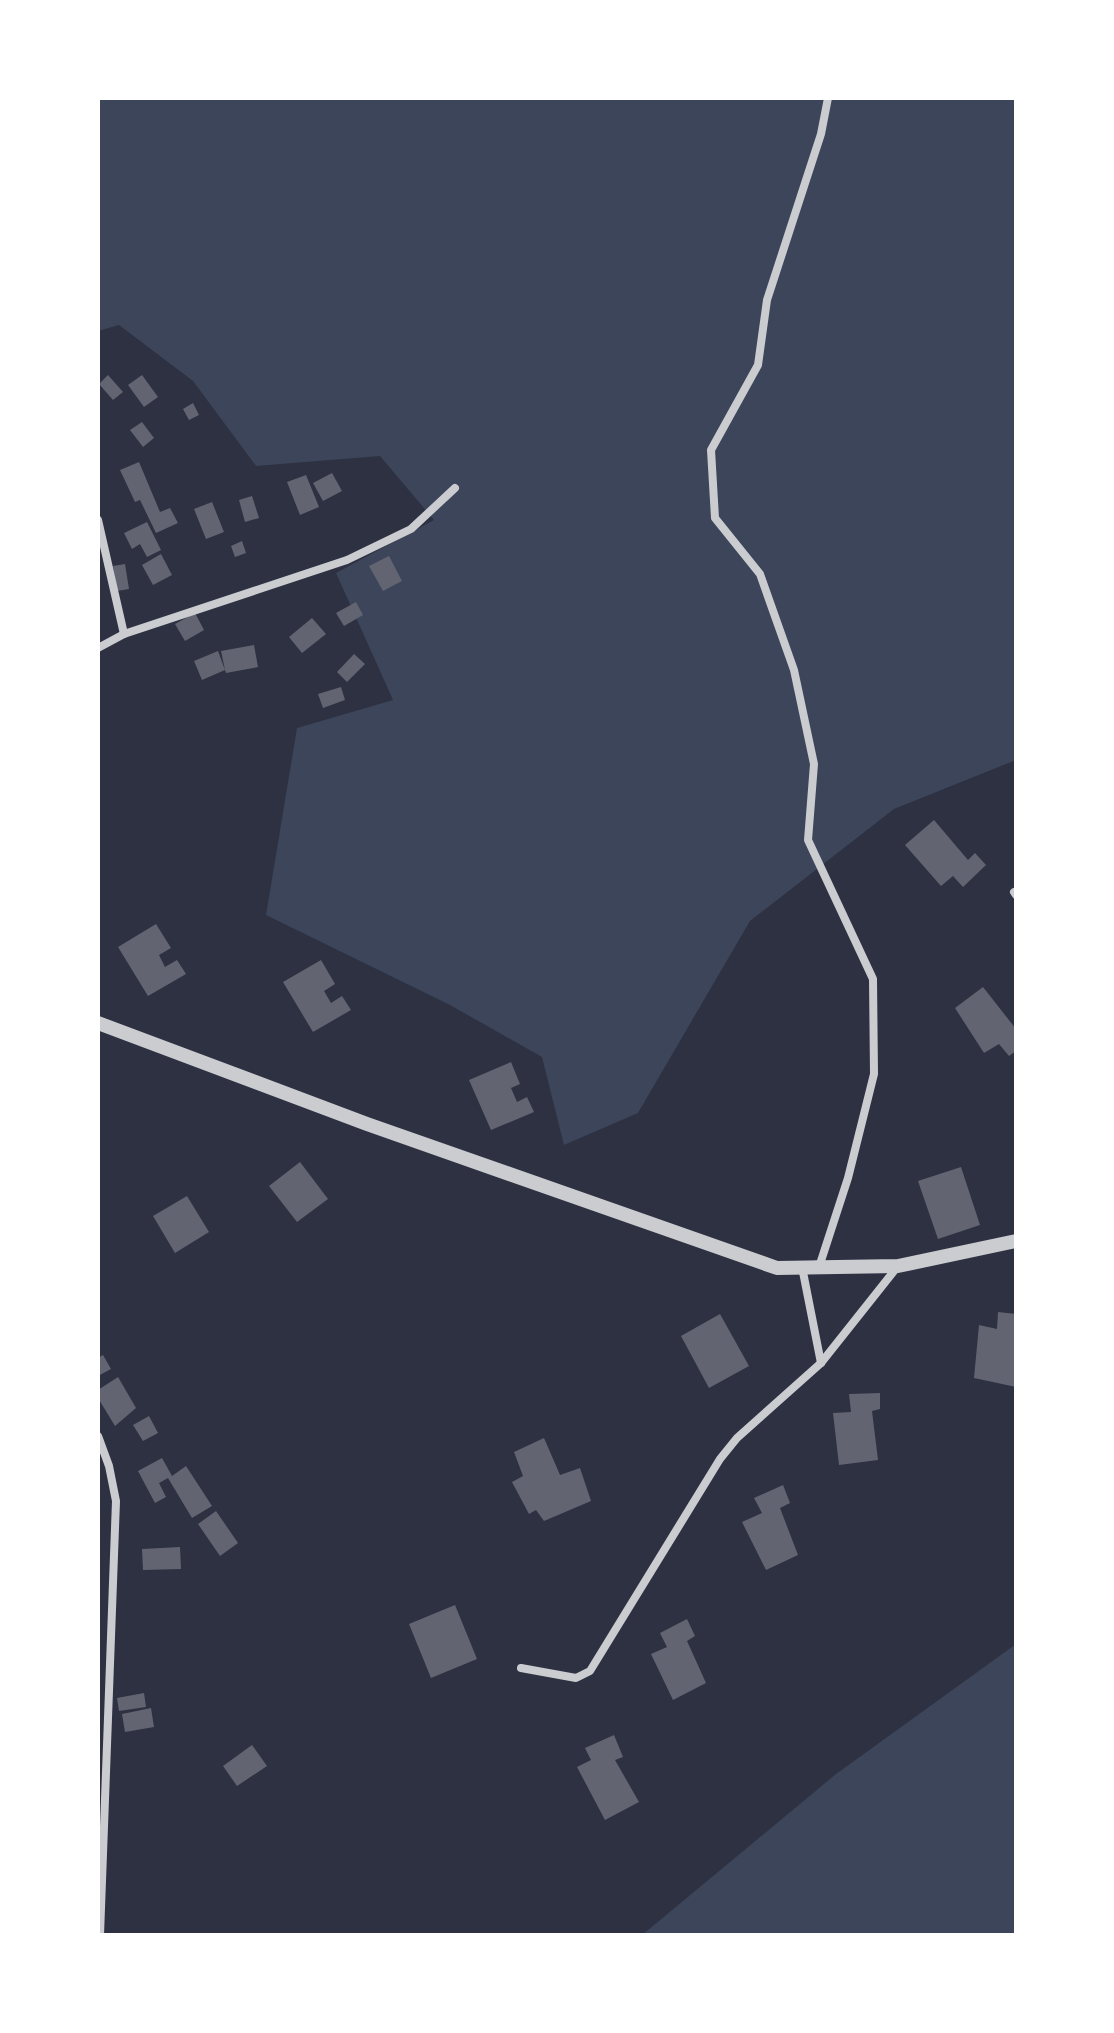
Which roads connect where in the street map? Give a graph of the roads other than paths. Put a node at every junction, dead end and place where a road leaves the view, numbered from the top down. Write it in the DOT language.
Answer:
graph roads {
  1 [pos="828,98"];
  2 [pos="455,488"];
  3 [pos="98,520"];
  4 [pos="124,634"];
  5 [pos="98,648"];
  6 [pos="98,1023"];
  7 [pos="1016,1241"];
  8 [pos="898,1266"];
  9 [pos="801,1267"];
  10 [pos="821,1363"];
  11 [pos="98,1436"];
  12 [pos="110,1607"];
  13 [pos="98,1610"];
  14 [pos="521,1668"];
  15 [pos="100,1807"];
  16 [pos="100,1935"];
  1 -- 9 [label="street"];
  2 -- 4 [label="street"];
  3 -- 4 [label="street"];
  4 -- 5 [label="street"];
  6 -- 9 [label="street"];
  7 -- 8 [label="street"];
  8 -- 9 [label="street"];
  8 -- 10 [label="street"];
  9 -- 10 [label="street"];
  10 -- 14 [label="street"];
  11 -- 12 [label="street"];
  12 -- 13 [label="street"];
  12 -- 15 [label="street"];
  15 -- 16 [label="street"];
}
